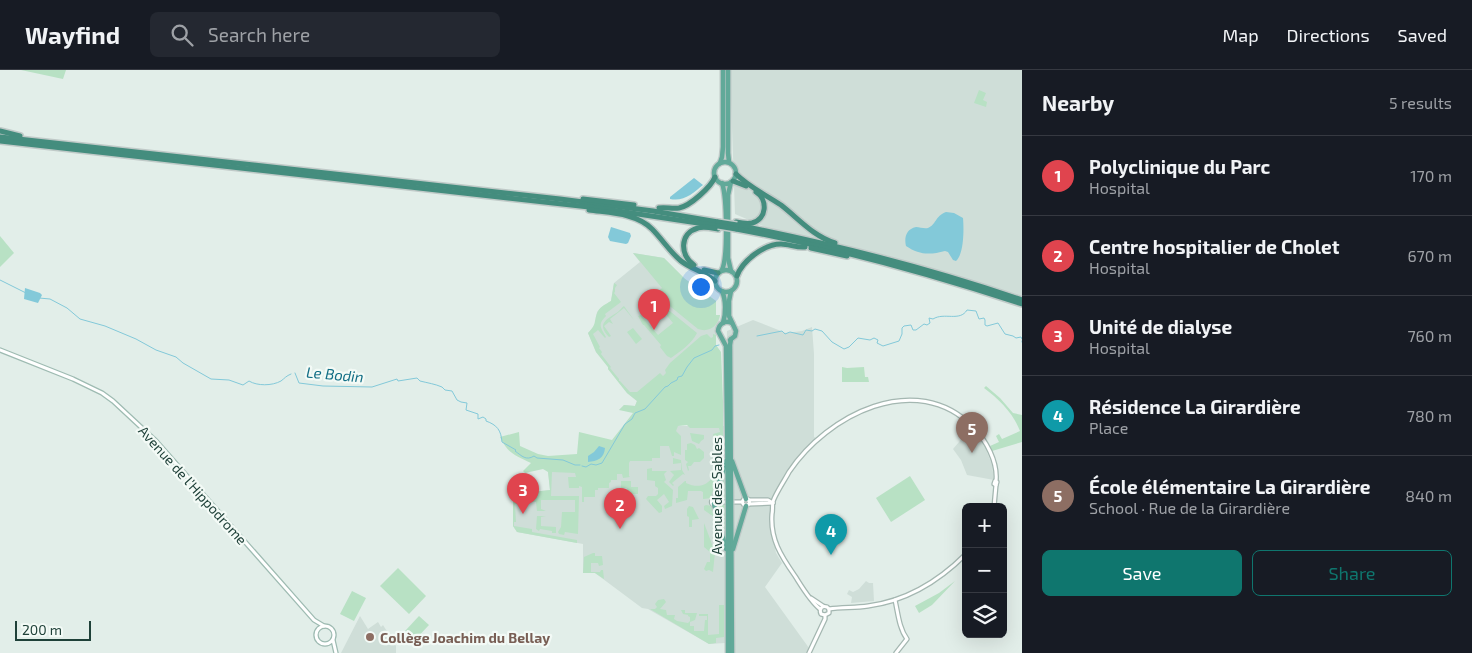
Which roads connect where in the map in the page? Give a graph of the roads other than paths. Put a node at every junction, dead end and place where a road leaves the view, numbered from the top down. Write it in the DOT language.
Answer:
graph roads {
  1 [pos="723,70"];
  2 [pos="728,70"];
  3 [pos="0,131"];
  4 [pos="0,137"];
  5 [pos="30,140"];
  6 [pos="0,141"];
  7 [pos="729,162"];
  8 [pos="720,163"];
  9 [pos="736,174"];
  10 [pos="715,177"];
  11 [pos="732,182"];
  12 [pos="722,183"];
  13 [pos="566,202"];
  14 [pos="581,204"];
  15 [pos="659,208"];
  16 [pos="718,224"];
  17 [pos="736,227"];
  18 [pos="805,247"];
  19 [pos="866,254"];
  20 [pos="899,266"];
  21 [pos="731,271"];
  22 [pos="720,272"];
  23 [pos="737,276"];
  24 [pos="715,280"];
  25 [pos="722,291"];
  26 [pos="731,291"];
  27 [pos="1022,300"];
  28 [pos="1022,304"];
  29 [pos="723,323"];
  30 [pos="732,323"];
  31 [pos="731,339"];
  32 [pos="723,340"];
  33 [pos="0,350"];
  34 [pos="729,458"];
  35 [pos="715,502"];
  36 [pos="729,502"];
  37 [pos="746,502"];
  38 [pos="773,502"];
  39 [pos="994,503"];
  40 [pos="731,556"];
  41 [pos="962,558"];
  42 [pos="728,562"];
  43 [pos="895,600"];
  44 [pos="822,608"];
  45 [pos="829,609"];
  46 [pos="825,616"];
  47 [pos="314,620"];
  48 [pos="324,626"];
  49 [pos="318,630"];
  50 [pos="333,640"];
  51 [pos="325,644"];
  52 [pos="336,653"];
  53 [pos="728,653"];
  54 [pos="732,653"];
  55 [pos="809,653"];
  56 [pos="896,653"];
  1 -- 8 [label="main road"];
  2 -- 7 [label="main road"];
  3 -- 5 [label="highway"];
  4 -- 5 [label="highway"];
  5 -- 13 [label="highway"];
  6 -- 13 [label="highway"];
  7 -- 8 [label="main road"];
  7 -- 9 [label="main road"];
  8 -- 10 [label="main road"];
  9 -- 11 [label="main road"];
  9 -- 19 [label="highway"];
  10 -- 12 [label="main road"];
  10 -- 15 [label="highway"];
  11 -- 12 [label="main road"];
  11 -- 17 [label="highway"];
  11 -- 21 [label="main road"];
  12 -- 22 [label="main road"];
  13 -- 14 [label="highway"];
  14 -- 15 [label="highway"];
  14 -- 16 [label="highway"];
  14 -- 24 [label="highway"];
  15 -- 16 [label="highway"];
  16 -- 17 [label="highway, bridge"];
  16 -- 22 [label="highway"];
  17 -- 18 [label="highway"];
  17 -- 19 [label="highway"];
  17 -- 20 [label="highway"];
  18 -- 20 [label="highway"];
  18 -- 23 [label="highway"];
  19 -- 27 [label="highway"];
  20 -- 28 [label="highway"];
  21 -- 22 [label="main road"];
  21 -- 23 [label="main road"];
  22 -- 24 [label="main road"];
  23 -- 26 [label="main road"];
  24 -- 25 [label="main road"];
  25 -- 26 [label="main road"];
  25 -- 29 [label="main road"];
  26 -- 30 [label="main road"];
  29 -- 30 [label="main road"];
  29 -- 32 [label="main road"];
  30 -- 31 [label="main road"];
  31 -- 32 [label="main road"];
  31 -- 34 [label="main road, Avenue des Sables"];
  32 -- 34 [label="main road, Avenue des Sables"];
  33 -- 47 [label="street, Avenue de l’Hippodrome"];
  34 -- 35 [label="main road"];
  34 -- 36 [label="main road, Avenue des Sables"];
  34 -- 37 [label="main road"];
  35 -- 37 [label="street"];
  35 -- 42 [label="main road"];
  36 -- 40 [label="main road, Avenue des Sables"];
  36 -- 42 [label="main road, Avenue des Sables"];
  37 -- 38 [label="street"];
  37 -- 40 [label="main road"];
  38 -- 39 [label="street"];
  38 -- 44 [label="street"];
  40 -- 54 [label="main road, Avenue des Sables"];
  41 -- 43 [label="street"];
  42 -- 53 [label="main road, Avenue des Sables"];
  43 -- 45 [label="street"];
  43 -- 56 [label="street"];
  44 -- 45 [label="street"];
  44 -- 46 [label="street"];
  45 -- 46 [label="street"];
  46 -- 55 [label="street"];
  47 -- 48 [label="street, Avenue de l’Hippodrome"];
  47 -- 49 [label="street, Avenue de l’Hippodrome"];
  48 -- 49 [label="street"];
  48 -- 50 [label="street"];
  49 -- 51 [label="street"];
  50 -- 51 [label="street"];
  50 -- 52 [label="street"];
  51 -- 52 [label="street"];
}
